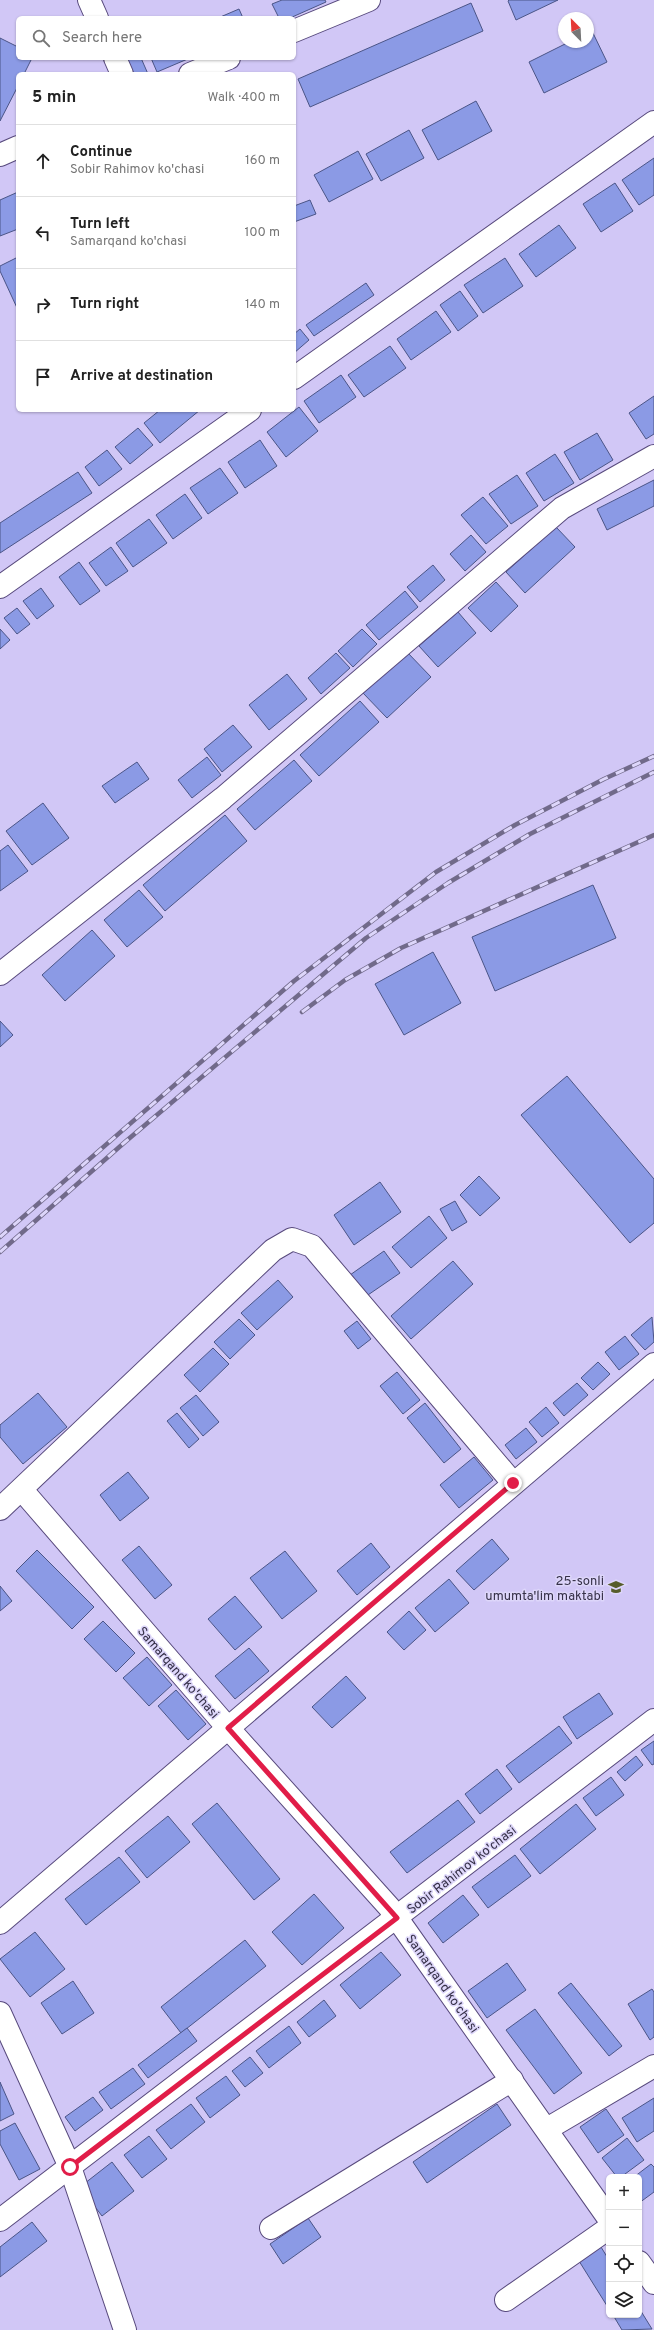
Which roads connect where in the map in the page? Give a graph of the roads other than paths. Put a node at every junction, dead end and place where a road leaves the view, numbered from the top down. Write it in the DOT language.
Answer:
graph roads {
  1 [pos="89,0"];
  2 [pos="369,0"];
  3 [pos="96,16"];
  4 [pos="296,30"];
  5 [pos="116,60"];
  6 [pos="224,60"];
  7 [pos="121,72"];
  8 [pos="195,72"];
  9 [pos="654,122"];
  10 [pos="16,148"];
  11 [pos="0,155"];
  12 [pos="296,377"];
  13 [pos="247,412"];
  14 [pos="654,456"];
  15 [pos="0,587"];
  16 [pos="0,974"];
  17 [pos="654,1364"];
  18 [pos="513,1483"];
  19 [pos="22,1490"];
  20 [pos="0,1509"];
  21 [pos="654,1720"];
  22 [pos="228,1728"];
  23 [pos="397,1918"];
  24 [pos="0,1923"];
  25 [pos="0,2012"];
  26 [pos="654,2066"];
  27 [pos="512,2080"];
  28 [pos="547,2129"];
  29 [pos="70,2167"];
  30 [pos="606,2215"];
  31 [pos="0,2220"];
  32 [pos="271,2228"];
  33 [pos="606,2230"];
  34 [pos="642,2266"];
  35 [pos="654,2283"];
  36 [pos="506,2300"];
  37 [pos="125,2330"];
  1 -- 3 [label="street"];
  2 -- 4 [label="street"];
  5 -- 7 [label="street"];
  6 -- 8 [label="street"];
  9 -- 12 [label="street"];
  10 -- 11 [label="street"];
  13 -- 15 [label="street"];
  14 -- 16 [label="street"];
  17 -- 18 [label="street"];
  18 -- 19 [label="street"];
  18 -- 22 [label="street"];
  19 -- 20 [label="street"];
  19 -- 22 [label="street, Samarqand ko'chasi"];
  21 -- 23 [label="street, Sobir Rahimov ko'chasi"];
  22 -- 23 [label="street, Samarqand ko'chasi"];
  22 -- 24 [label="street"];
  23 -- 27 [label="street, Samarqand ko'chasi"];
  23 -- 29 [label="street, Sobir Rahimov ko'chasi"];
  25 -- 29 [label="street"];
  26 -- 28 [label="street"];
  27 -- 28 [label="street, Samarqand ko'chasi"];
  27 -- 32 [label="street"];
  28 -- 30 [label="street, Samarqand ko'chasi"];
  29 -- 31 [label="street, Sobir Rahimov ko'chasi"];
  29 -- 37 [label="street"];
  33 -- 36 [label="street"];
  34 -- 35 [label="street"];
}
